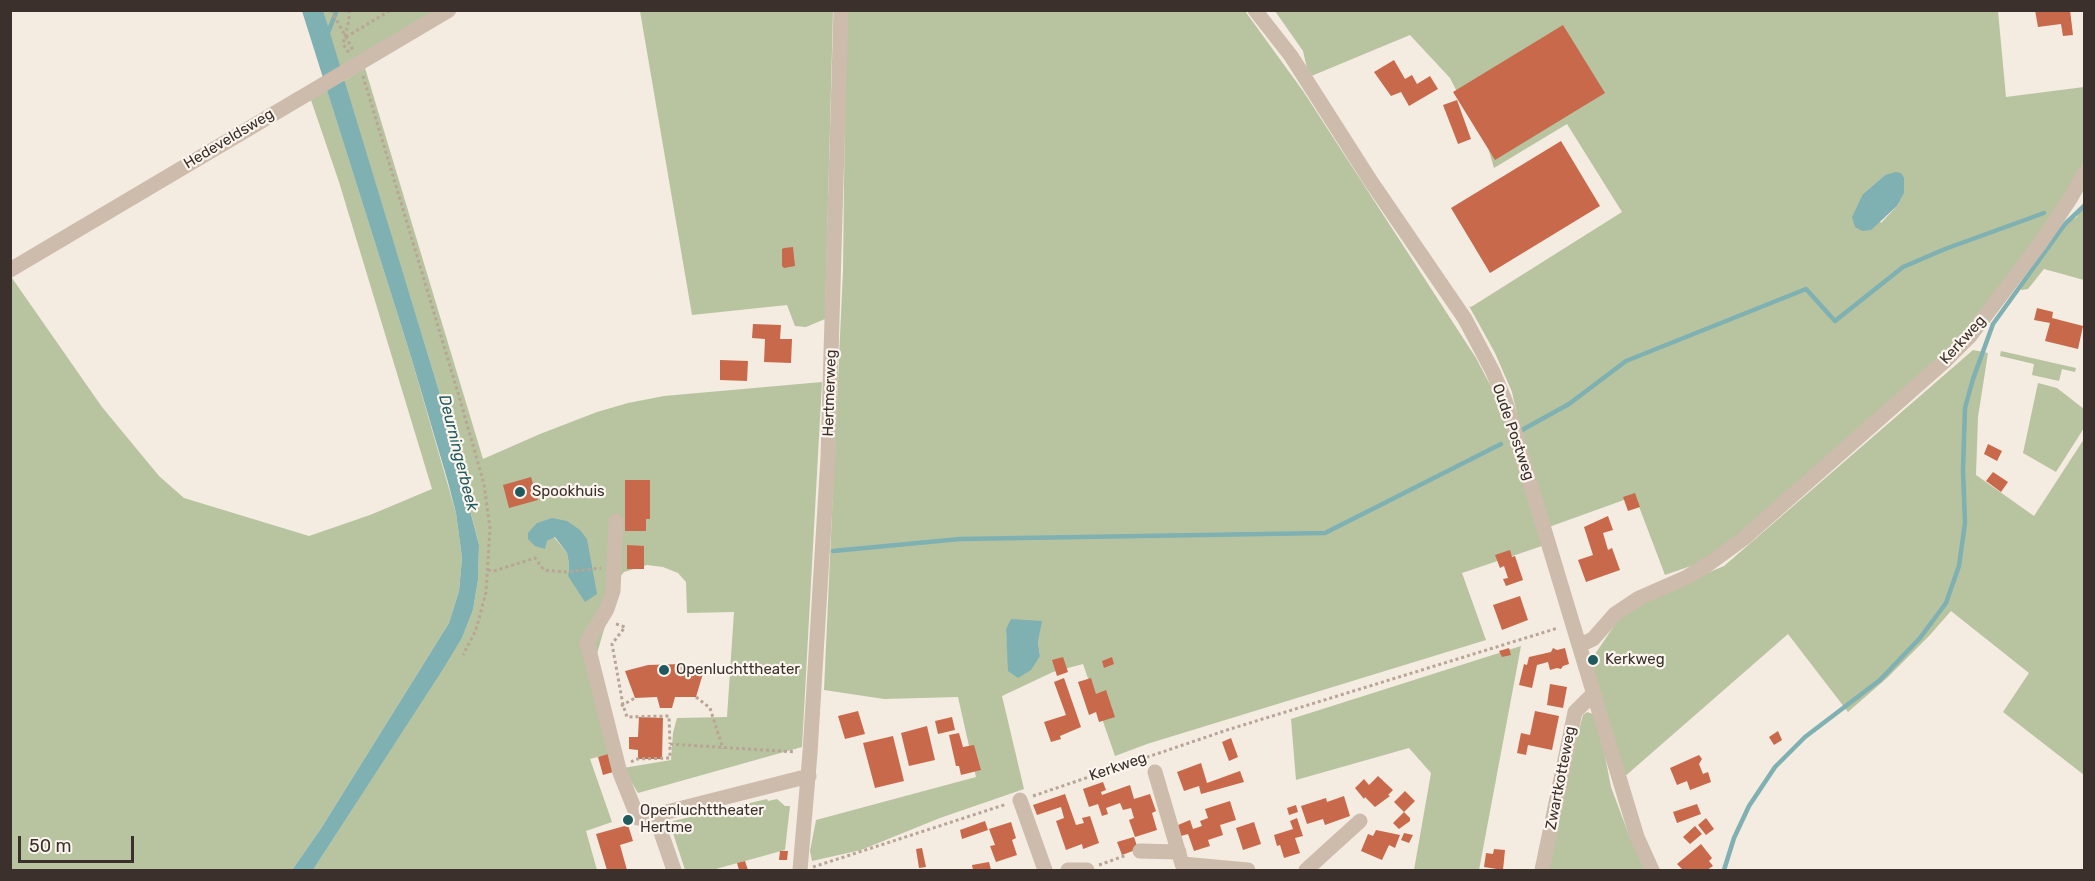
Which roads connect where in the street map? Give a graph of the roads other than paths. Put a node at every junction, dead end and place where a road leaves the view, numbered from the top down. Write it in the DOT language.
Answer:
graph roads {
  1 [pos="449,10"];
  2 [pos="841,10"];
  3 [pos="1255,10"];
  4 [pos="2085,174"];
  5 [pos="10,270"];
  6 [pos="616,521"];
  7 [pos="1580,645"];
  8 [pos="1593,694"];
  9 [pos="1155,772"];
  10 [pos="809,776"];
  11 [pos="1020,800"];
  12 [pos="655,815"];
  13 [pos="1360,821"];
  14 [pos="1140,851"];
  15 [pos="1179,852"];
  16 [pos="801,868"];
  17 [pos="1217,868"];
  18 [pos="674,870"];
  19 [pos="1045,870"];
  20 [pos="1068,870"];
  21 [pos="1087,870"];
  22 [pos="1248,870"];
  23 [pos="1306,870"];
  24 [pos="1542,870"];
  25 [pos="1652,870"];
  1 -- 5 [label="street, Hedeveldsweg"];
  2 -- 10 [label="street, Hertmerweg"];
  3 -- 7 [label="street, Oude Postweg"];
  4 -- 7 [label="street, Kerkweg"];
  6 -- 12 [label="street"];
  7 -- 8 [label="street, Oude Postweg"];
  8 -- 24 [label="street, Zwartkotteweg"];
  8 -- 25 [label="street, Oude Postweg"];
  9 -- 15 [label="street"];
  10 -- 12 [label="street"];
  10 -- 16 [label="street, Hertmerweg"];
  11 -- 19 [label="street"];
  12 -- 18 [label="street"];
  13 -- 23 [label="street"];
  14 -- 15 [label="street"];
  15 -- 17 [label="street"];
  17 -- 22 [label="street"];
  20 -- 21 [label="street"];
}
